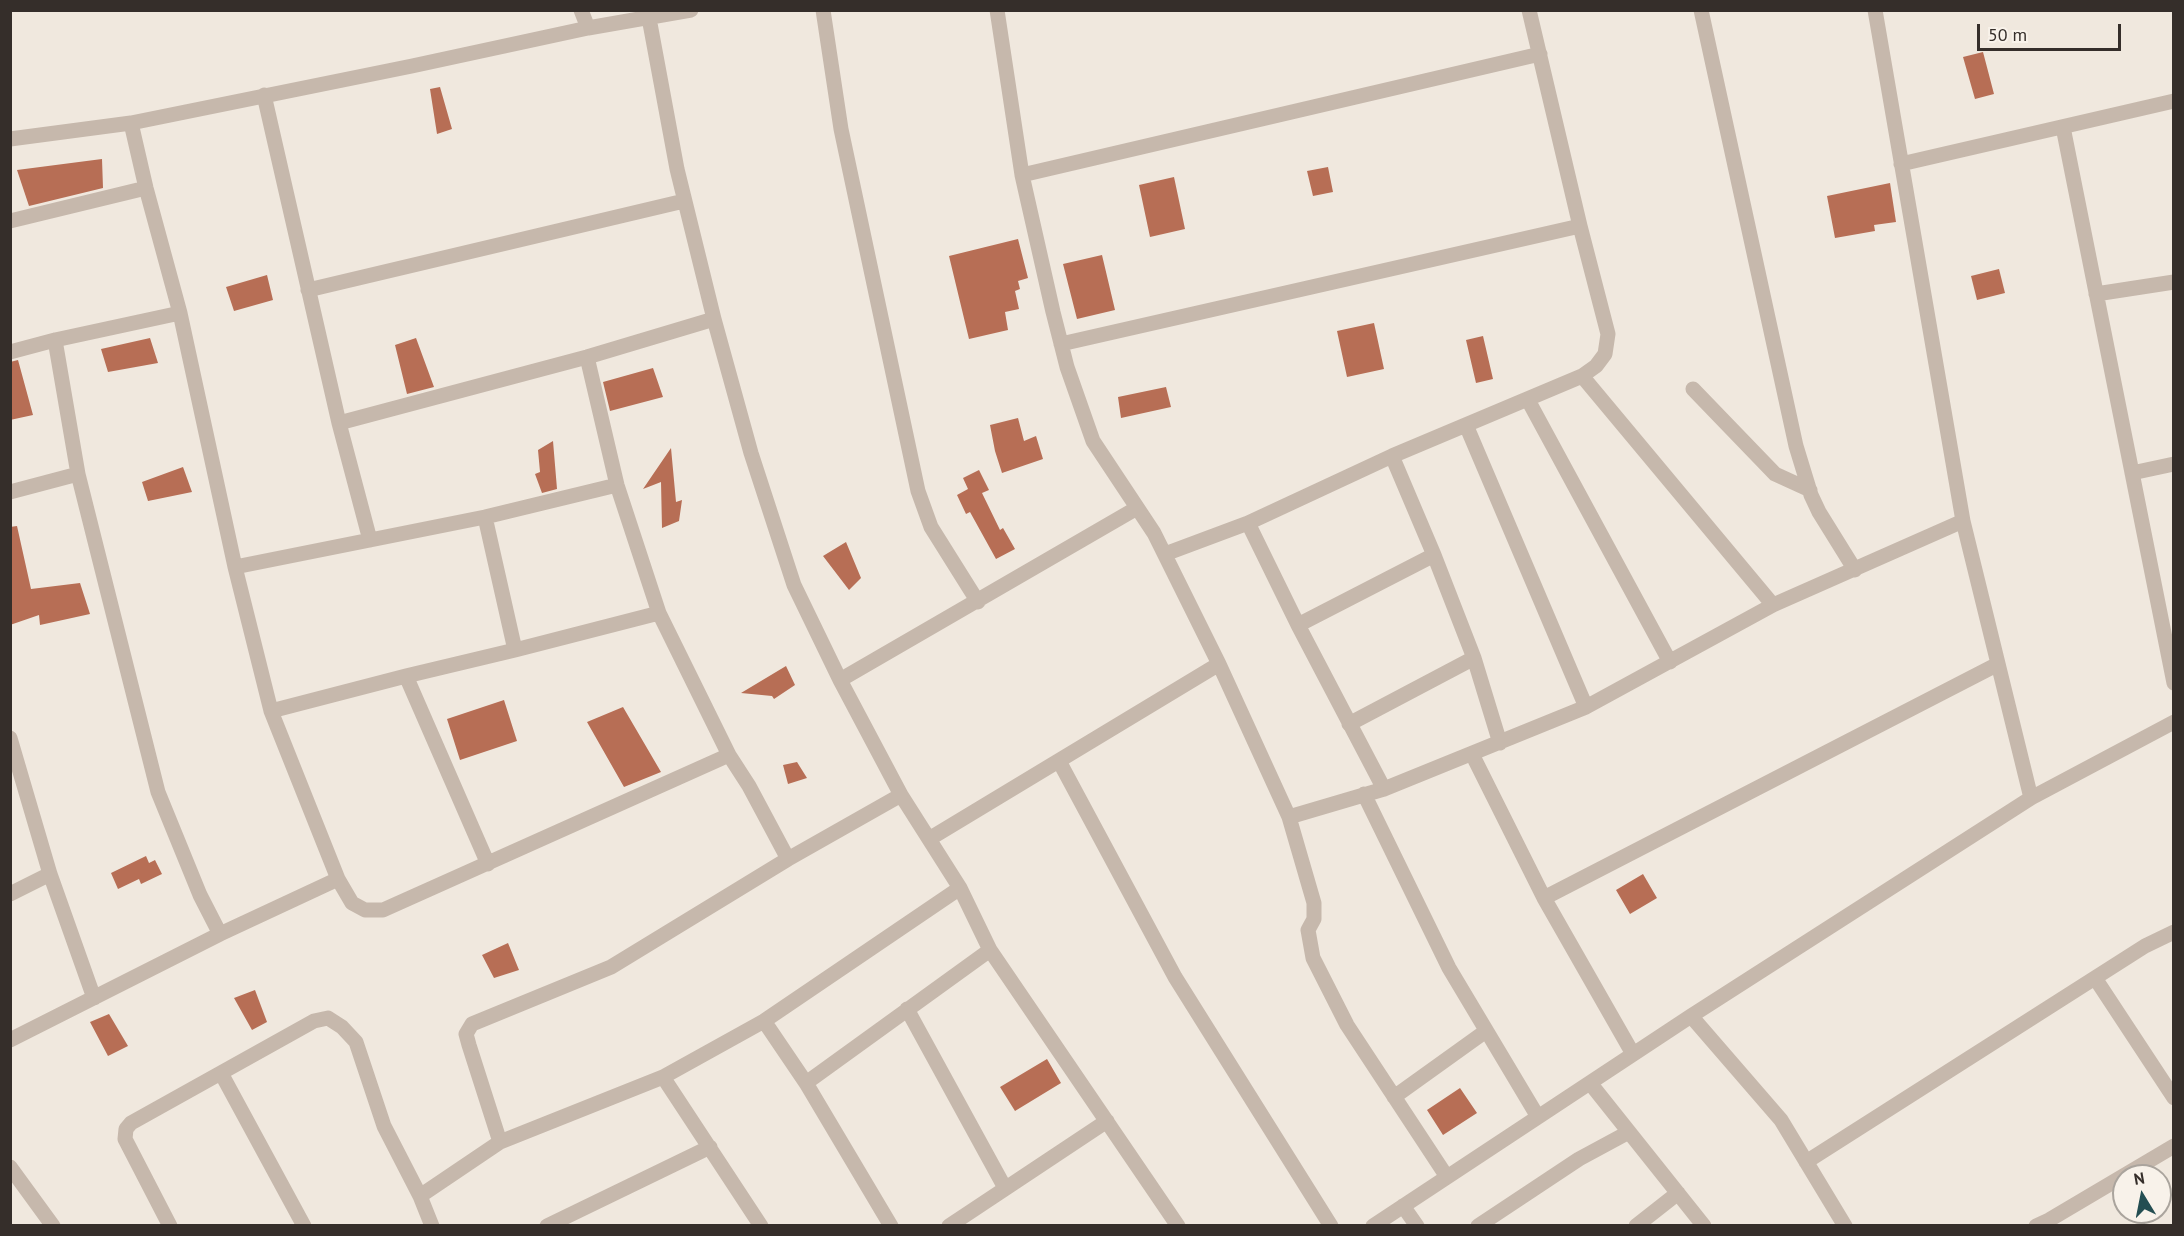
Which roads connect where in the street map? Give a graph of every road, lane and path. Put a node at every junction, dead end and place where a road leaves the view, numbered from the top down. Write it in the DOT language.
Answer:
graph roads {
  1 [pos="581,10"];
  2 [pos="691,10"];
  3 [pos="823,10"];
  4 [pos="997,10"];
  5 [pos="1529,10"];
  6 [pos="1701,10"];
  7 [pos="1875,10"];
  8 [pos="650,18"];
  9 [pos="588,28"];
  10 [pos="1540,54"];
  11 [pos="264,95"];
  12 [pos="2174,101"];
  13 [pos="131,123"];
  14 [pos="2063,127"];
  15 [pos="10,139"];
  16 [pos="1901,164"];
  17 [pos="1022,175"];
  18 [pos="146,188"];
  19 [pos="684,201"];
  20 [pos="10,221"];
  21 [pos="1580,225"];
  22 [pos="2174,282"];
  23 [pos="308,290"];
  24 [pos="2096,294"];
  25 [pos="180,313"];
  26 [pos="714,320"];
  27 [pos="55,340"];
  28 [pos="1061,344"];
  29 [pos="10,352"];
  30 [pos="587,357"];
  31 [pos="1582,376"];
  32 [pos="1693,389"];
  33 [pos="1528,400"];
  34 [pos="339,423"];
  35 [pos="1466,424"];
  36 [pos="1392,456"];
  37 [pos="2174,464"];
  38 [pos="2132,473"];
  39 [pos="78,474"];
  40 [pos="617,485"];
  41 [pos="1810,490"];
  42 [pos="10,492"];
  43 [pos="1137,508"];
  44 [pos="485,518"];
  45 [pos="1963,520"];
  46 [pos="1248,523"];
  47 [pos="370,540"];
  48 [pos="1165,554"];
  49 [pos="1434,555"];
  50 [pos="235,567"];
  51 [pos="1855,570"];
  52 [pos="978,602"];
  53 [pos="1773,605"];
  54 [pos="658,613"];
  55 [pos="1298,625"];
  56 [pos="515,650"];
  57 [pos="1474,658"];
  58 [pos="1671,662"];
  59 [pos="1219,664"];
  60 [pos="1998,664"];
  61 [pos="406,676"];
  62 [pos="840,680"];
  63 [pos="2174,683"];
  64 [pos="1586,707"];
  65 [pos="271,711"];
  66 [pos="2174,722"];
  67 [pos="1349,724"];
  68 [pos="10,738"];
  69 [pos="1500,743"];
  70 [pos="1472,754"];
  71 [pos="729,755"];
  72 [pos="1059,761"];
  73 [pos="1384,789"];
  74 [pos="1364,794"];
  75 [pos="901,795"];
  76 [pos="2031,798"];
  77 [pos="1289,818"];
  78 [pos="929,839"];
  79 [pos="788,859"];
  80 [pos="488,864"];
  81 [pos="50,874"];
  82 [pos="338,879"];
  83 [pos="960,888"];
  84 [pos="10,894"];
  85 [pos="1544,898"];
  86 [pos="2174,932"];
  87 [pos="220,934"];
  88 [pos="990,950"];
  89 [pos="2095,978"];
  90 [pos="94,999"];
  91 [pos="907,1009"];
  92 [pos="1691,1016"];
  93 [pos="764,1021"];
  94 [pos="1486,1031"];
  95 [pos="10,1040"];
  96 [pos="1633,1054"];
  97 [pos="221,1073"];
  98 [pos="663,1077"];
  99 [pos="806,1083"];
  100 [pos="1590,1083"];
  101 [pos="1394,1096"];
  102 [pos="2174,1098"];
  103 [pos="1538,1117"];
  104 [pos="1107,1121"];
  105 [pos="1629,1132"];
  106 [pos="500,1142"];
  107 [pos="2174,1146"];
  108 [pos="710,1147"];
  109 [pos="1806,1162"];
  110 [pos="10,1167"];
  111 [pos="1446,1177"];
  112 [pos="1005,1188"];
  113 [pos="1678,1192"];
  114 [pos="420,1196"];
  115 [pos="1403,1206"];
  116 [pos="2046,1224"];
  117 [pos="53,1226"];
  118 [pos="170,1226"];
  119 [pos="304,1226"];
  120 [pos="432,1226"];
  121 [pos="547,1226"];
  122 [pos="761,1226"];
  123 [pos="891,1226"];
  124 [pos="948,1226"];
  125 [pos="1179,1226"];
  126 [pos="1331,1226"];
  127 [pos="1373,1226"];
  128 [pos="1417,1226"];
  129 [pos="1478,1226"];
  130 [pos="1636,1226"];
  131 [pos="1704,1226"];
  132 [pos="1845,1226"];
  1 -- 9 [label="street"];
  2 -- 8 [label="street"];
  3 -- 52 [label="street"];
  4 -- 17 [label="street"];
  5 -- 10 [label="street"];
  6 -- 41 [label="street"];
  7 -- 16 [label="street"];
  8 -- 9 [label="street"];
  8 -- 19 [label="street"];
  9 -- 11 [label="street"];
  10 -- 17 [label="street"];
  10 -- 21 [label="street"];
  11 -- 13 [label="street"];
  11 -- 23 [label="street"];
  12 -- 14 [label="street"];
  13 -- 15 [label="street"];
  13 -- 18 [label="street"];
  14 -- 16 [label="street"];
  14 -- 24 [label="street"];
  16 -- 45 [label="street"];
  17 -- 28 [label="street"];
  18 -- 20 [label="street"];
  18 -- 25 [label="street"];
  19 -- 23 [label="street"];
  19 -- 26 [label="street"];
  21 -- 28 [label="street"];
  21 -- 31 [label="street"];
  22 -- 24 [label="street"];
  23 -- 34 [label="street"];
  24 -- 38 [label="street"];
  25 -- 27 [label="street"];
  25 -- 50 [label="street"];
  26 -- 30 [label="street"];
  26 -- 62 [label="street"];
  27 -- 29 [label="street"];
  27 -- 39 [label="street"];
  28 -- 43 [label="street"];
  30 -- 34 [label="street"];
  30 -- 40 [label="street"];
  31 -- 33 [label="street"];
  31 -- 53 [label="street"];
  32 -- 41 [label="street"];
  33 -- 35 [label="street"];
  33 -- 58 [label="street"];
  34 -- 47 [label="street"];
  35 -- 36 [label="street"];
  35 -- 64 [label="street"];
  36 -- 46 [label="street"];
  36 -- 49 [label="street"];
  37 -- 38 [label="street"];
  38 -- 63 [label="street"];
  39 -- 42 [label="street"];
  39 -- 87 [label="street"];
  40 -- 44 [label="street"];
  40 -- 54 [label="street"];
  41 -- 51 [label="street"];
  43 -- 48 [label="street"];
  43 -- 52 [label="street"];
  44 -- 47 [label="street"];
  44 -- 56 [label="street"];
  45 -- 51 [label="street"];
  45 -- 60 [label="street"];
  46 -- 48 [label="street"];
  46 -- 55 [label="street"];
  47 -- 50 [label="street"];
  48 -- 59 [label="street"];
  49 -- 55 [label="street"];
  49 -- 57 [label="street"];
  50 -- 65 [label="street"];
  51 -- 53 [label="street"];
  52 -- 62 [label="street"];
  53 -- 58 [label="street"];
  54 -- 56 [label="street"];
  54 -- 71 [label="street"];
  55 -- 67 [label="street"];
  56 -- 61 [label="street"];
  57 -- 67 [label="street"];
  57 -- 69 [label="street"];
  58 -- 64 [label="street"];
  59 -- 72 [label="street"];
  59 -- 77 [label="street"];
  60 -- 76 [label="street"];
  60 -- 85 [label="street"];
  61 -- 65 [label="street"];
  61 -- 80 [label="street"];
  62 -- 75 [label="street"];
  64 -- 69 [label="street"];
  65 -- 82 [label="street"];
  66 -- 76 [label="street"];
  67 -- 73 [label="street"];
  68 -- 81 [label="street"];
  69 -- 70 [label="street"];
  70 -- 73 [label="street"];
  70 -- 85 [label="street"];
  71 -- 79 [label="street"];
  71 -- 80 [label="street"];
  72 -- 78 [label="street"];
  72 -- 126 [label="street"];
  73 -- 74 [label="street"];
  74 -- 77 [label="street"];
  74 -- 94 [label="street"];
  75 -- 78 [label="street"];
  75 -- 79 [label="street"];
  76 -- 92 [label="street"];
  77 -- 101 [label="street"];
  78 -- 83 [label="street"];
  79 -- 106 [label="street"];
  80 -- 82 [label="street"];
  81 -- 84 [label="street"];
  81 -- 90 [label="street"];
  82 -- 87 [label="street"];
  83 -- 88 [label="street"];
  83 -- 93 [label="street"];
  85 -- 96 [label="street"];
  86 -- 89 [label="street"];
  87 -- 90 [label="street"];
  88 -- 91 [label="street"];
  88 -- 104 [label="street"];
  89 -- 102 [label="street"];
  89 -- 109 [label="street"];
  90 -- 95 [label="street"];
  91 -- 99 [label="street"];
  91 -- 112 [label="street"];
  92 -- 96 [label="street"];
  92 -- 109 [label="street"];
  93 -- 98 [label="street"];
  93 -- 99 [label="street"];
  94 -- 101 [label="street"];
  94 -- 103 [label="street"];
  96 -- 100 [label="street"];
  97 -- 114 [label="street"];
  97 -- 118 [label="street"];
  97 -- 119 [label="street"];
  98 -- 106 [label="street"];
  98 -- 108 [label="street"];
  99 -- 123 [label="street"];
  100 -- 103 [label="street"];
  100 -- 105 [label="street"];
  101 -- 111 [label="street"];
  103 -- 111 [label="street"];
  104 -- 112 [label="street"];
  104 -- 125 [label="street"];
  105 -- 113 [label="street"];
  105 -- 129 [label="street"];
  106 -- 114 [label="street"];
  107 -- 116 [label="street"];
  108 -- 121 [label="street"];
  108 -- 122 [label="street"];
  109 -- 132 [label="street"];
  110 -- 117 [label="street"];
  111 -- 115 [label="street"];
  112 -- 124 [label="street"];
  113 -- 130 [label="street"];
  113 -- 131 [label="street"];
  114 -- 120 [label="street"];
  115 -- 127 [label="street"];
  115 -- 128 [label="street"];
}
